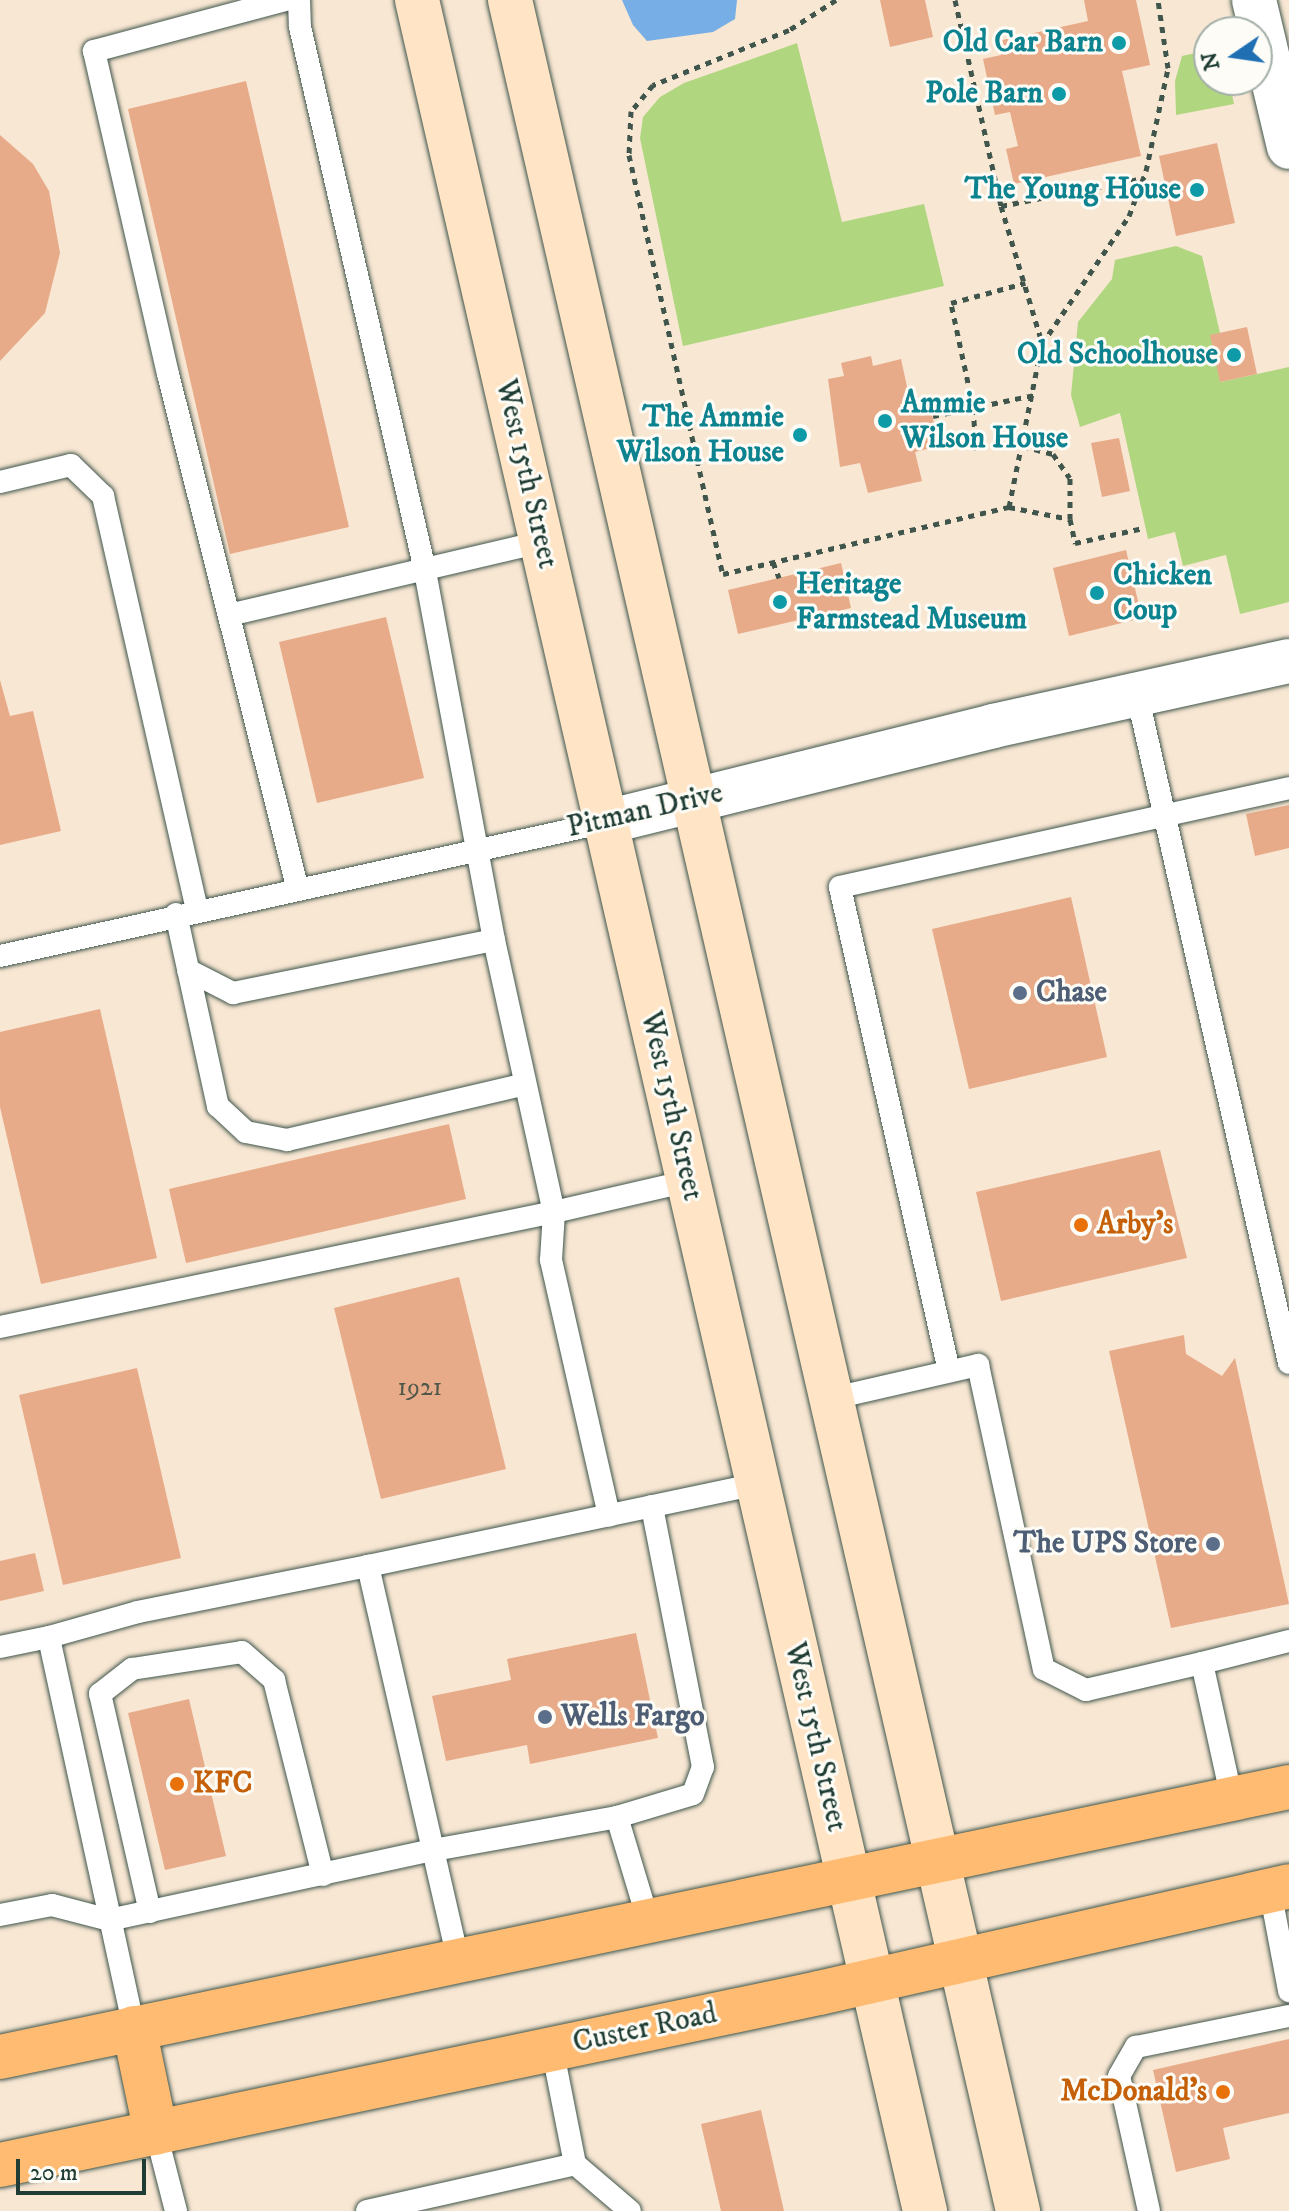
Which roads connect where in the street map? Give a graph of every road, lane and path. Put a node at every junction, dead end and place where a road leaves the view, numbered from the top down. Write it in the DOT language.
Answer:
graph roads {
  1 [pos="285,0"];
  2 [pos="299,0"];
  3 [pos="417,0"];
  4 [pos="510,0"];
  5 [pos="836,0"];
  6 [pos="955,0"];
  7 [pos="1158,0"];
  8 [pos="1254,0"];
  9 [pos="1289,147"];
  10 [pos="1144,178"];
  11 [pos="1001,206"];
  12 [pos="1025,283"];
  13 [pos="1042,344"];
  14 [pos="1034,395"];
  15 [pos="973,406"];
  16 [pos="933,416"];
  17 [pos="1023,446"];
  18 [pos="976,450"];
  19 [pos="0,482"];
  20 [pos="1009,507"];
  21 [pos="1070,519"];
  22 [pos="1143,528"];
  23 [pos="541,542"];
  24 [pos="773,562"];
  25 [pos="424,566"];
  26 [pos="779,578"];
  27 [pos="229,615"];
  28 [pos="1289,661"];
  29 [pos="1137,694"];
  30 [pos="1289,788"];
  31 [pos="693,802"];
  32 [pos="1165,815"];
  33 [pos="606,822"];
  34 [pos="481,846"];
  35 [pos="298,890"];
  36 [pos="186,912"];
  37 [pos="494,940"];
  38 [pos="0,956"];
  39 [pos="188,970"];
  40 [pos="525,1084"];
  41 [pos="688,1181"];
  42 [pos="554,1212"];
  43 [pos="0,1327"];
  44 [pos="1289,1363"];
  45 [pos="949,1371"];
  46 [pos="834,1398"];
  47 [pos="758,1484"];
  48 [pos="652,1506"];
  49 [pos="609,1515"];
  50 [pos="368,1566"];
  51 [pos="49,1637"];
  52 [pos="1289,1641"];
  53 [pos="0,1647"];
  54 [pos="1202,1663"];
  55 [pos="1289,1787"];
  56 [pos="1232,1799"];
  57 [pos="617,1817"];
  58 [pos="434,1850"];
  59 [pos="936,1860"];
  60 [pos="323,1875"];
  61 [pos="847,1879"];
  62 [pos="1280,1888"];
  63 [pos="150,1912"];
  64 [pos="0,1915"];
  65 [pos="109,1920"];
  66 [pos="648,1920"];
  67 [pos="458,1960"];
  68 [pos="959,1961"];
  69 [pos="869,1982"];
  70 [pos="1289,1991"];
  71 [pos="1289,2016"];
  72 [pos="134,2028"];
  73 [pos="552,2048"];
  74 [pos="0,2057"];
  75 [pos="156,2133"];
  76 [pos="575,2164"];
  77 [pos="0,2165"];
  78 [pos="438,2203"];
  79 [pos="176,2211"];
  80 [pos="367,2211"];
  81 [pos="630,2211"];
  82 [pos="925,2211"];
  83 [pos="1018,2211"];
  84 [pos="1149,2211"];
  1 -- 27 [label="lane"];
  2 -- 25 [label="lane"];
  3 -- 23 [label="main road, West 15th Street"];
  4 -- 31 [label="main road"];
  5 -- 24 [label="path"];
  6 -- 11 [label="path"];
  7 -- 10 [label="path"];
  8 -- 9 [label="street"];
  10 -- 11 [label="path"];
  10 -- 13 [label="path"];
  11 -- 12 [label="path"];
  12 -- 13 [label="path"];
  12 -- 15 [label="path"];
  13 -- 14 [label="path"];
  14 -- 15 [label="path"];
  14 -- 17 [label="path"];
  15 -- 16 [label="path"];
  15 -- 18 [label="path"];
  17 -- 20 [label="path"];
  17 -- 21 [label="path"];
  19 -- 36 [label="lane"];
  20 -- 21 [label="path"];
  20 -- 24 [label="path"];
  21 -- 22 [label="path"];
  23 -- 25 [label="lane"];
  23 -- 33 [label="main road, West 15th Street"];
  24 -- 26 [label="path"];
  25 -- 27 [label="lane"];
  25 -- 34 [label="lane"];
  27 -- 35 [label="lane"];
  28 -- 29 [label="street, Pitman Drive"];
  29 -- 31 [label="street, Pitman Drive"];
  29 -- 32 [label="lane"];
  30 -- 32 [label="lane"];
  31 -- 33 [label="street, Pitman Drive"];
  31 -- 46 [label="main road"];
  32 -- 44 [label="lane"];
  32 -- 45 [label="lane"];
  33 -- 34 [label="lane, Pitman Drive"];
  33 -- 41 [label="main road, West 15th Street"];
  34 -- 35 [label="lane, Pitman Drive"];
  34 -- 37 [label="lane"];
  35 -- 36 [label="lane, Pitman Drive"];
  36 -- 38 [label="lane, Pitman Drive"];
  36 -- 39 [label="lane"];
  37 -- 39 [label="lane"];
  37 -- 40 [label="lane"];
  39 -- 40 [label="lane"];
  40 -- 42 [label="lane"];
  41 -- 42 [label="lane"];
  41 -- 47 [label="main road, West 15th Street"];
  42 -- 43 [label="lane"];
  42 -- 49 [label="lane"];
  45 -- 46 [label="lane"];
  45 -- 54 [label="lane"];
  46 -- 59 [label="main road"];
  47 -- 48 [label="lane"];
  47 -- 61 [label="main road, West 15th Street"];
  48 -- 49 [label="lane"];
  48 -- 57 [label="lane"];
  49 -- 50 [label="lane"];
  50 -- 51 [label="lane"];
  50 -- 58 [label="lane"];
  51 -- 53 [label="lane"];
  51 -- 65 [label="lane"];
  52 -- 54 [label="lane"];
  54 -- 56 [label="lane"];
  55 -- 56 [label="main road"];
  56 -- 59 [label="main road"];
  57 -- 58 [label="lane"];
  57 -- 66 [label="lane"];
  58 -- 60 [label="lane"];
  58 -- 67 [label="lane"];
  59 -- 61 [label="main road"];
  59 -- 68 [label="main road"];
  60 -- 63 [label="lane"];
  60 -- 63 [label="lane"];
  61 -- 66 [label="main road"];
  61 -- 69 [label="main road, West 15th Street"];
  62 -- 68 [label="main road, Custer Road"];
  62 -- 70 [label="lane"];
  63 -- 65 [label="lane"];
  64 -- 65 [label="lane"];
  65 -- 72 [label="lane"];
  66 -- 67 [label="main road"];
  67 -- 72 [label="main road"];
  68 -- 69 [label="main road, Custer Road"];
  68 -- 83 [label="main road"];
  69 -- 73 [label="main road, Custer Road"];
  69 -- 82 [label="main road, West 15th Street"];
  71 -- 84 [label="lane"];
  72 -- 74 [label="main road"];
  72 -- 75 [label="main road"];
  73 -- 75 [label="main road, Custer Road"];
  73 -- 76 [label="lane"];
  75 -- 77 [label="main road, Custer Road"];
  75 -- 79 [label="lane"];
  76 -- 78 [label="lane"];
  76 -- 81 [label="lane"];
  78 -- 80 [label="lane"];
}
